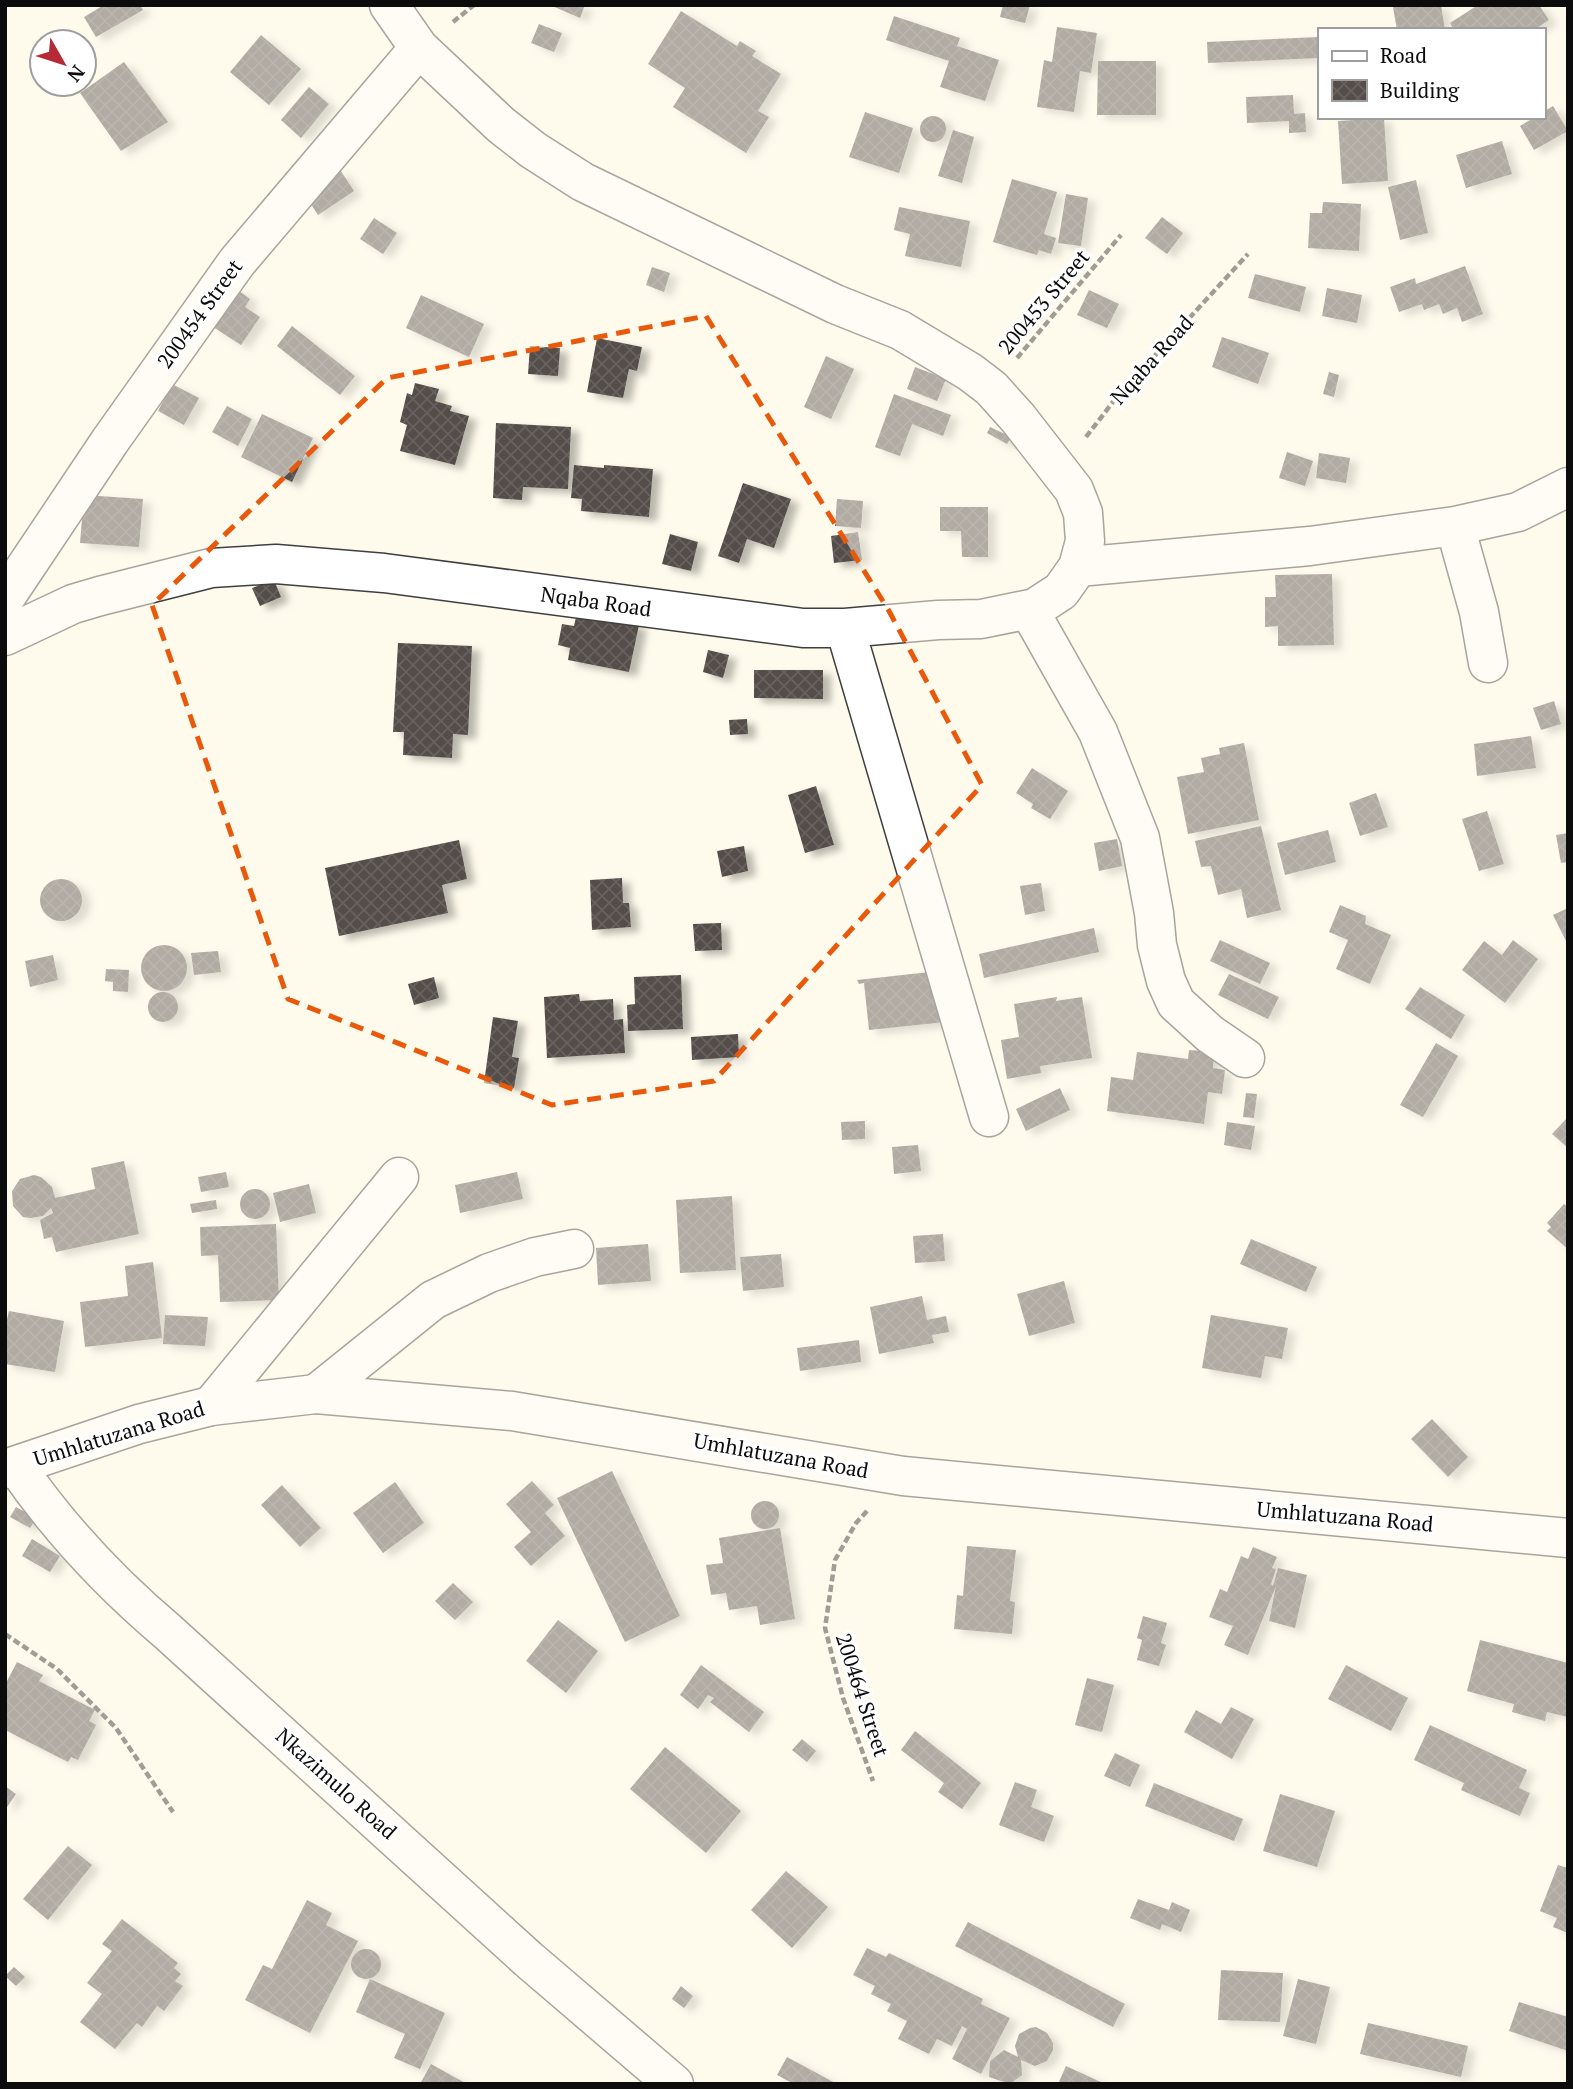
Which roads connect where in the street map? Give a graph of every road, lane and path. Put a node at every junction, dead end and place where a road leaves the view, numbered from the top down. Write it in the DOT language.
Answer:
graph roads {
  1 [pos="388,5"];
  2 [pos="419,48"];
  3 [pos="1121,235"];
  4 [pos="1248,254"];
  5 [pos="991,388"];
  6 [pos="1060,471"];
  7 [pos="1568,487"];
  8 [pos="1455,526"];
  9 [pos="1079,567"];
  10 [pos="5,598"];
  11 [pos="1029,610"];
  12 [pos="845,628"];
  13 [pos="5,636"];
  14 [pos="1488,663"];
  15 [pos="1245,1058"];
  16 [pos="989,1117"];
  17 [pos="399,1177"];
  18 [pos="574,1249"];
  19 [pos="316,1394"];
  20 [pos="211,1406"];
  21 [pos="11,1467"];
  22 [pos="903,1476"];
  23 [pos="1568,1538"];
  24 [pos="5,1634"];
  25 [pos="873,1781"];
  26 [pos="173,1812"];
  27 [pos="674,2084"];
  1 -- 2 [label="street"];
  2 -- 5 [label="street"];
  2 -- 10 [label="street, 200454 Street"];
  3 -- 5 [label="path, 200453 Street"];
  4 -- 6 [label="path, Nqaba Road"];
  5 -- 6 [label="street"];
  6 -- 9 [label="street"];
  7 -- 8 [label="street"];
  8 -- 9 [label="street"];
  8 -- 14 [label="street"];
  9 -- 11 [label="street, Nqaba Road"];
  11 -- 12 [label="street, Nqaba Road"];
  11 -- 15 [label="street"];
  12 -- 13 [label="street, Nqaba Road"];
  12 -- 16 [label="street"];
  17 -- 20 [label="street"];
  18 -- 19 [label="street"];
  19 -- 20 [label="street, Umhlatuzana Road"];
  19 -- 22 [label="street, Umhlatuzana Road"];
  20 -- 21 [label="street, Umhlatuzana Road"];
  21 -- 27 [label="street, Nkazimulo Road"];
  22 -- 23 [label="street, Umhlatuzana Road"];
  22 -- 25 [label="path, 200464 Street"];
  24 -- 26 [label="path"];
}
